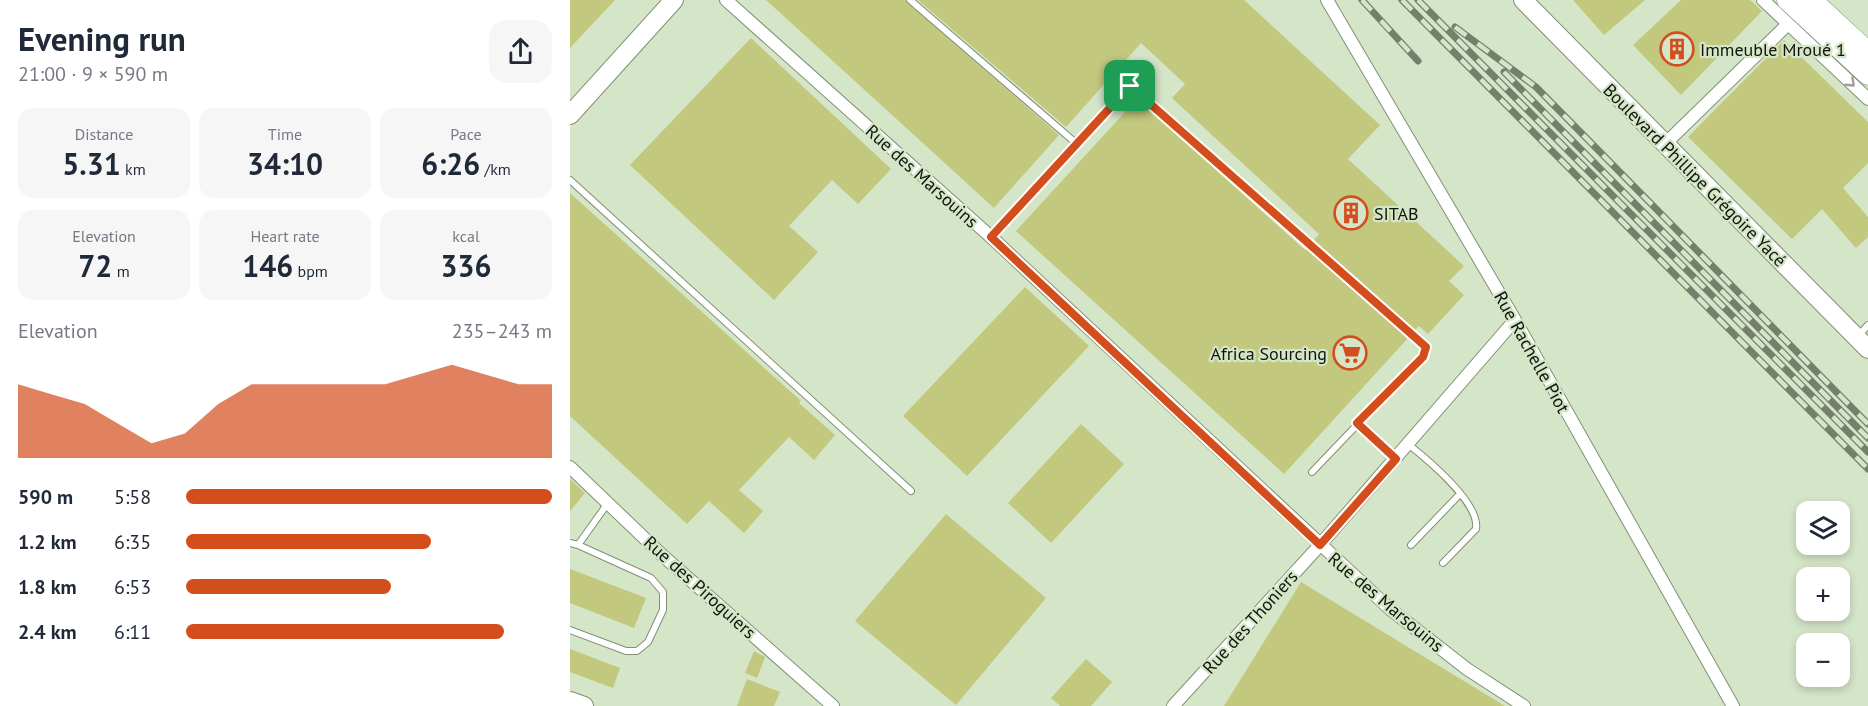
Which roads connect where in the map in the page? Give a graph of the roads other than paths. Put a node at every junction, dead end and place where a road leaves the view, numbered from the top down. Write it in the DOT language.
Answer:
graph roads {
  1 [pos="674,0"];
  2 [pos="726,0"];
  3 [pos="910,0"];
  4 [pos="1327,0"];
  5 [pos="1523,0"];
  6 [pos="1762,0"];
  7 [pos="1787,0"];
  8 [pos="1812,0"];
  9 [pos="1788,24"];
  10 [pos="1868,52"];
  11 [pos="1868,75"];
  12 [pos="1868,99"];
  13 [pos="570,115"];
  14 [pos="1077,144"];
  15 [pos="1664,145"];
  16 [pos="570,180"];
  17 [pos="991,237"];
  18 [pos="1515,320"];
  19 [pos="1864,337"];
  20 [pos="1357,423"];
  21 [pos="1408,444"];
  22 [pos="1396,459"];
  23 [pos="570,467"];
  24 [pos="1312,472"];
  25 [pos="911,491"];
  26 [pos="1459,495"];
  27 [pos="608,503"];
  28 [pos="570,543"];
  29 [pos="578,545"];
  30 [pos="1320,545"];
  31 [pos="1411,545"];
  32 [pos="1443,563"];
  33 [pos="570,630"];
  34 [pos="570,701"];
  35 [pos="584,706"];
  36 [pos="832,706"];
  37 [pos="1173,706"];
  38 [pos="1524,706"];
  39 [pos="1733,706"];
  1 -- 13 [label="street"];
  2 -- 17 [label="street, Rue des Marsouins"];
  3 -- 14 [label="lane"];
  4 -- 18 [label="street, Rue Rachelle Piot"];
  5 -- 15 [label="street, Boulevard Phillipe Grégoire Yacé"];
  6 -- 9 [label="street"];
  7 -- 11 [label="main road"];
  8 -- 10 [label="main road"];
  9 -- 12 [label="street, one-way"];
  9 -- 15 [label="street"];
  14 -- 17 [label="lane"];
  14 -- 20 [label="lane"];
  15 -- 19 [label="street, Boulevard Phillipe Grégoire Yacé"];
  16 -- 25 [label="lane"];
  17 -- 30 [label="street, Rue des Marsouins"];
  18 -- 21 [label="street, Rue des Thoniers"];
  18 -- 39 [label="street, Rue Rachelle Piot"];
  20 -- 22 [label="lane"];
  20 -- 24 [label="lane"];
  21 -- 22 [label="street, Rue des Thoniers"];
  21 -- 26 [label="lane"];
  22 -- 30 [label="street, Rue des Thoniers"];
  23 -- 27 [label="street, Rue des Piroguiers"];
  26 -- 31 [label="lane"];
  26 -- 32 [label="lane"];
  27 -- 29 [label="lane"];
  27 -- 36 [label="street, Rue des Piroguiers"];
  28 -- 29 [label="lane"];
  29 -- 33 [label="lane"];
  30 -- 37 [label="street, Rue des Thoniers"];
  30 -- 38 [label="street, Rue des Marsouins"];
  34 -- 35 [label="street"];
}
